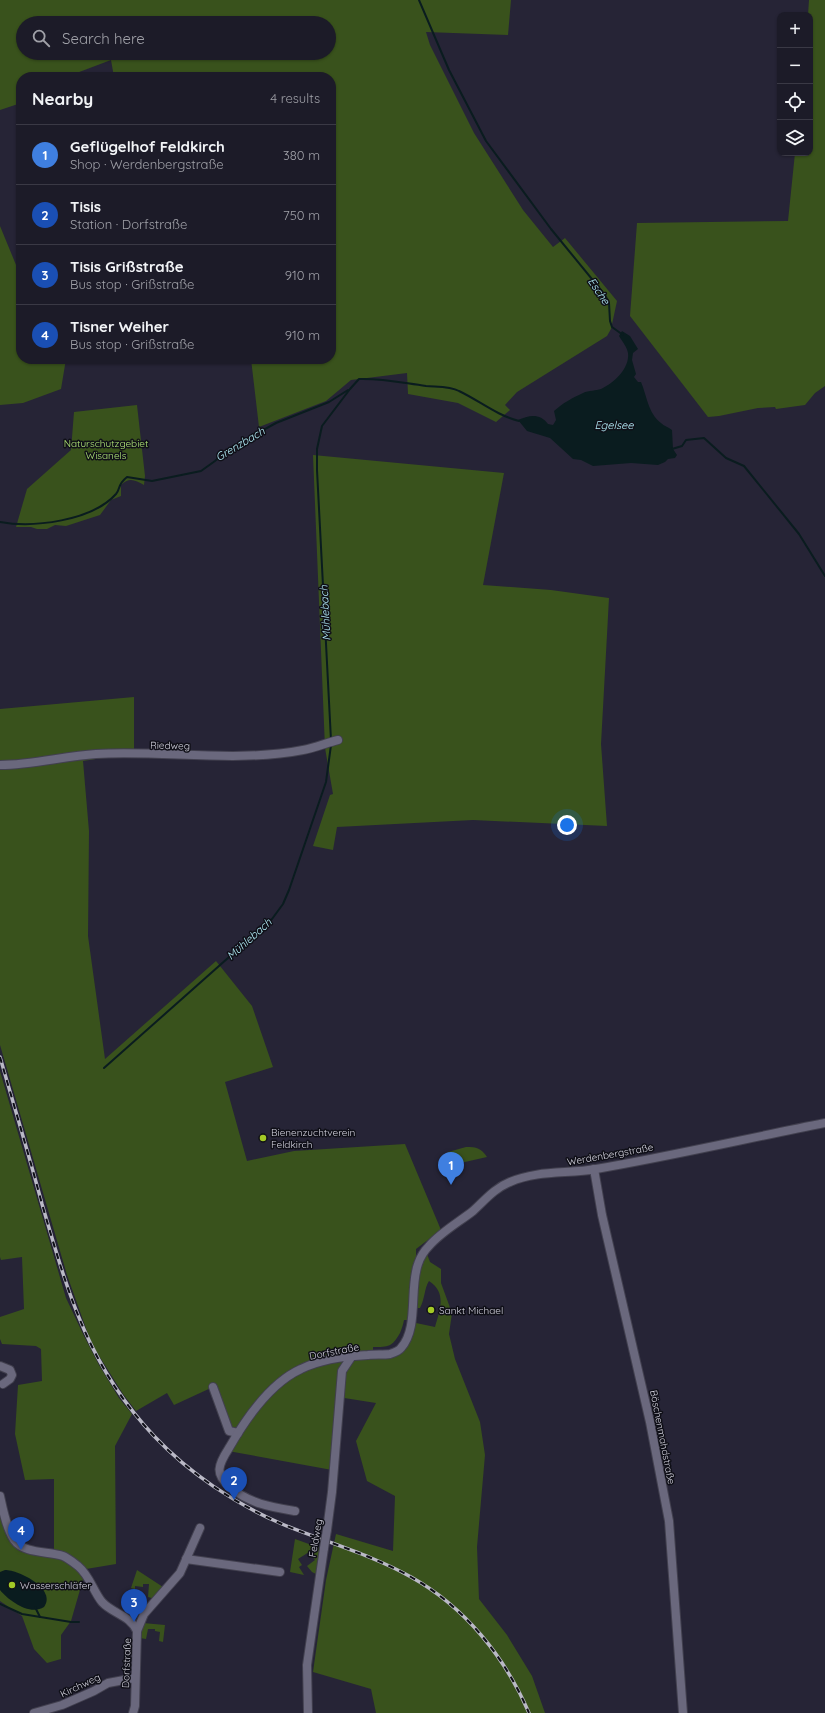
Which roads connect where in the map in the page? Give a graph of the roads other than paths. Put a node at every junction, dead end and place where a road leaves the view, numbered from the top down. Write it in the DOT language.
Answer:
graph roads {
  1 [pos="333,741"];
  2 [pos="0,765"];
  3 [pos="825,1123"];
  4 [pos="594,1169"];
  5 [pos="423,1254"];
  6 [pos="352,1356"];
  7 [pos="336,1359"];
  8 [pos="0,1366"];
  9 [pos="344,1366"];
  10 [pos="3,1384"];
  11 [pos="213,1387"];
  12 [pos="238,1433"];
  13 [pos="0,1496"];
  14 [pos="295,1511"];
  15 [pos="200,1528"];
  16 [pos="186,1559"];
  17 [pos="280,1572"];
  18 [pos="144,1614"];
  19 [pos="128,1618"];
  20 [pos="137,1631"];
  21 [pos="136,1678"];
  22 [pos="34,1713"];
  23 [pos="133,1713"];
  24 [pos="308,1713"];
  25 [pos="683,1713"];
  1 -- 2 [label="street, Riedweg"];
  3 -- 4 [label="street, Werdenbergstraße"];
  4 -- 5 [label="street, Werdenbergstraße"];
  4 -- 25 [label="street, Böschenmahdstraße"];
  5 -- 6 [label="street, Dorfstraße"];
  6 -- 7 [label="street, Dorfstraße"];
  6 -- 9 [label="street, Feldweg"];
  7 -- 9 [label="street"];
  7 -- 12 [label="street, Dorfstraße"];
  8 -- 10 [label="street"];
  9 -- 24 [label="street, Feldweg, bridge"];
  11 -- 12 [label="street"];
  12 -- 14 [label="street, Dorfstraße"];
  13 -- 19 [label="street"];
  15 -- 16 [label="street, Dorfstraße"];
  16 -- 17 [label="street"];
  16 -- 18 [label="street, Dorfstraße"];
  18 -- 19 [label="street"];
  18 -- 20 [label="street, Dorfstraße"];
  19 -- 20 [label="street"];
  20 -- 21 [label="street, Dorfstraße"];
  21 -- 22 [label="street, Kirchweg"];
  21 -- 23 [label="street, Dorfstraße"];
}
